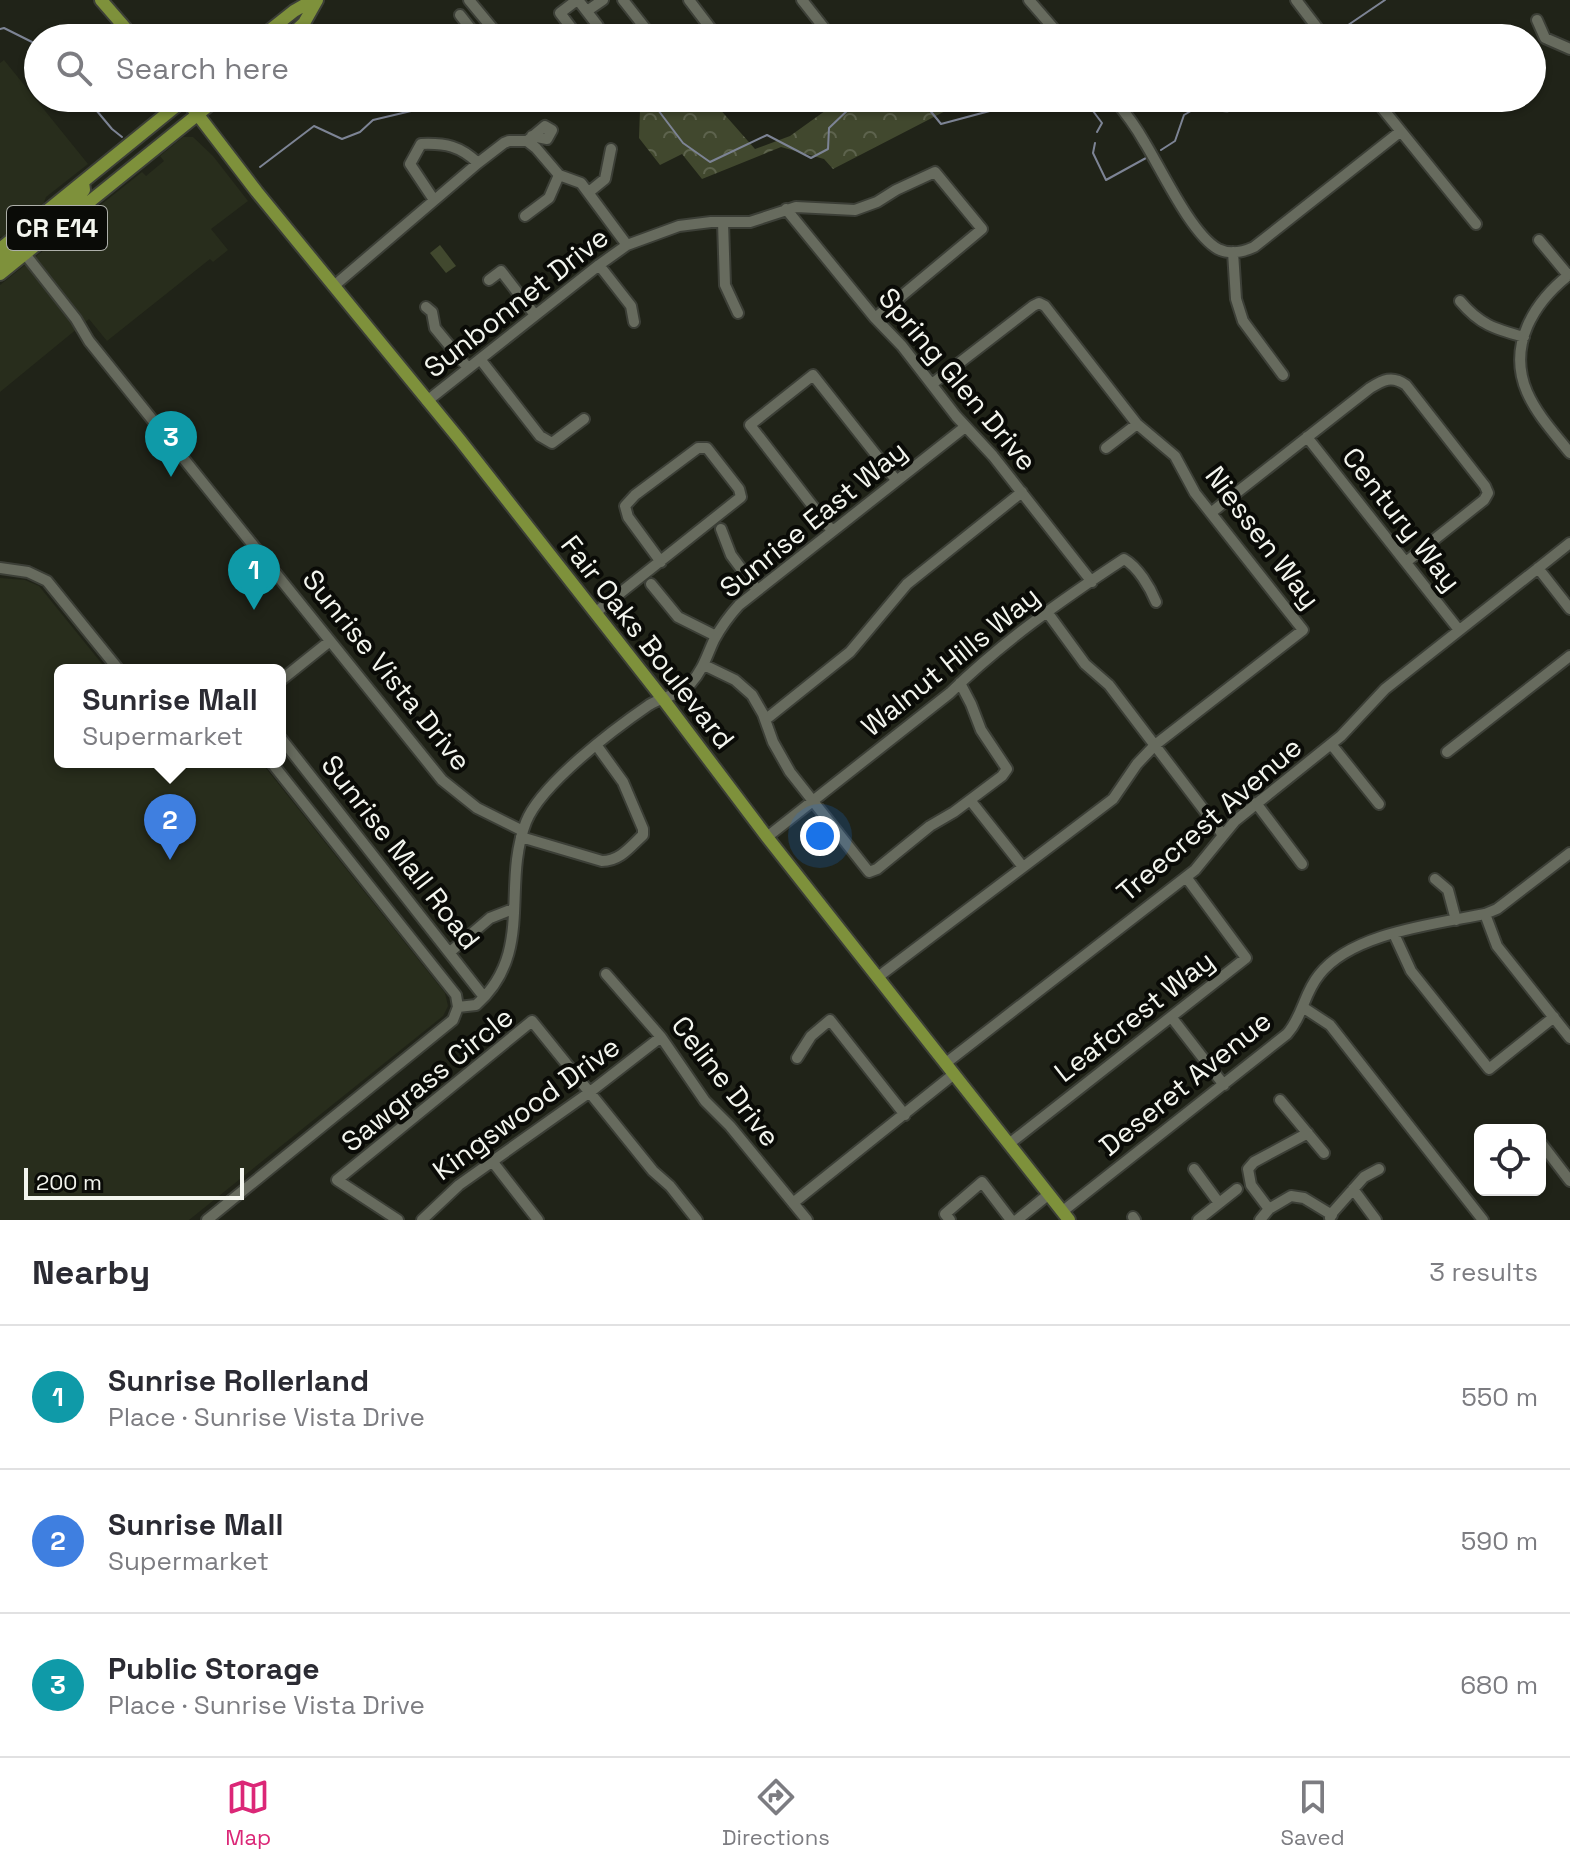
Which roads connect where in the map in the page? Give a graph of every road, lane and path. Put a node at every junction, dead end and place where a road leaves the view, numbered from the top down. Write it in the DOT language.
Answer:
graph roads {
  1 [pos="101,0"];
  2 [pos="315,0"];
  3 [pos="469,0"];
  4 [pos="578,0"];
  5 [pos="603,0"];
  6 [pos="623,0"];
  7 [pos="689,0"];
  8 [pos="802,0"];
  9 [pos="1029,0"];
  10 [pos="1296,0"];
  11 [pos="587,11"];
  12 [pos="460,15"];
  13 [pos="1537,20"];
  14 [pos="122,24"];
  15 [pos="278,24"];
  16 [pos="303,24"];
  17 [pos="468,24"];
  18 [pos="489,24"];
  19 [pos="569,24"];
  20 [pos="597,24"];
  21 [pos="642,24"];
  22 [pos="707,24"];
  23 [pos="821,24"];
  24 [pos="1050,24"];
  25 [pos="1314,24"];
  26 [pos="1539,24"];
  27 [pos="1546,38"];
  28 [pos="1570,49"];
  29 [pos="168,112"];
  30 [pos="200,112"];
  31 [pos="1123,112"];
  32 [pos="1385,112"];
  33 [pos="197,114"];
  34 [pos="1401,131"];
  35 [pos="611,149"];
  36 [pos="478,163"];
  37 [pos="559,175"];
  38 [pos="83,182"];
  39 [pos="589,192"];
  40 [pos="434,200"];
  41 [pos="786,209"];
  42 [pos="525,216"];
  43 [pos="723,222"];
  44 [pos="1476,224"];
  45 [pos="16,236"];
  46 [pos="1539,240"];
  47 [pos="627,245"];
  48 [pos="0,249"];
  49 [pos="1233,252"];
  50 [pos="25,254"];
  51 [pos="0,262"];
  52 [pos="599,265"];
  53 [pos="0,274"];
  54 [pos="1569,274"];
  55 [pos="489,280"];
  56 [pos="335,285"];
  57 [pos="1460,301"];
  58 [pos="426,307"];
  59 [pos="738,313"];
  60 [pos="535,315"];
  61 [pos="875,318"];
  62 [pos="634,322"];
  63 [pos="1524,337"];
  64 [pos="480,359"];
  65 [pos="468,368"];
  66 [pos="1283,375"];
  67 [pos="932,384"];
  68 [pos="427,401"];
  69 [pos="584,419"];
  70 [pos="1137,424"];
  71 [pos="965,427"];
  72 [pos="1307,437"];
  73 [pos="1106,448"];
  74 [pos="1570,453"];
  75 [pos="896,480"];
  76 [pos="1022,492"];
  77 [pos="1212,512"];
  78 [pos="721,529"];
  79 [pos="832,531"];
  80 [pos="1570,543"];
  81 [pos="661,562"];
  82 [pos="1406,562"];
  83 [pos="0,568"];
  84 [pos="1538,568"];
  85 [pos="1092,582"];
  86 [pos="651,584"];
  87 [pos="757,590"];
  88 [pos="1156,602"];
  89 [pos="1570,609"];
  90 [pos="1047,612"];
  91 [pos="595,613"];
  92 [pos="1459,630"];
  93 [pos="716,636"];
  94 [pos="330,641"];
  95 [pos="1570,656"];
  96 [pos="114,664"];
  97 [pos="704,665"];
  98 [pos="286,676"];
  99 [pos="960,683"];
  100 [pos="663,699"];
  101 [pos="765,720"];
  102 [pos="1331,744"];
  103 [pos="286,745"];
  104 [pos="1155,745"];
  105 [pos="597,746"];
  106 [pos="1447,752"];
  107 [pos="276,768"];
  108 [pos="814,800"];
  109 [pos="970,800"];
  110 [pos="1256,803"];
  111 [pos="1379,804"];
  112 [pos="522,834"];
  113 [pos="1223,835"];
  114 [pos="767,837"];
  115 [pos="1570,853"];
  116 [pos="1302,864"];
  117 [pos="1023,867"];
  118 [pos="1186,877"];
  119 [pos="1435,879"];
  120 [pos="513,909"];
  121 [pos="1485,914"];
  122 [pos="1456,920"];
  123 [pos="1394,934"];
  124 [pos="450,952"];
  125 [pos="606,974"];
  126 [pos="878,977"];
  127 [pos="484,997"];
  128 [pos="458,1007"];
  129 [pos="1304,1008"];
  130 [pos="1554,1017"];
  131 [pos="1172,1018"];
  132 [pos="661,1037"];
  133 [pos="1570,1038"];
  134 [pos="797,1058"];
  135 [pos="946,1063"];
  136 [pos="954,1074"];
  137 [pos="1224,1085"];
  138 [pos="590,1092"];
  139 [pos="1280,1100"];
  140 [pos="905,1115"];
  141 [pos="1308,1133"];
  142 [pos="1009,1144"];
  143 [pos="1546,1150"];
  144 [pos="1324,1153"];
  145 [pos="492,1161"];
  146 [pos="1194,1169"];
  147 [pos="1379,1169"];
  148 [pos="1570,1181"];
  149 [pos="1237,1189"];
  150 [pos="1353,1189"];
  151 [pos="1049,1194"];
  152 [pos="793,1203"];
  153 [pos="1219,1203"];
  154 [pos="1269,1209"];
  155 [pos="1066,1216"];
  156 [pos="1330,1218"];
  157 [pos="207,1220"];
  158 [pos="398,1220"];
  159 [pos="422,1220"];
  160 [pos="538,1220"];
  161 [pos="697,1220"];
  162 [pos="807,1220"];
  163 [pos="950,1220"];
  164 [pos="1014,1220"];
  165 [pos="1198,1220"];
  166 [pos="1260,1220"];
  167 [pos="1376,1220"];
  168 [pos="1483,1220"];
  1 -- 14 [label="main road"];
  2 -- 15 [label="main road"];
  2 -- 16 [label="main road"];
  3 -- 18 [label="street"];
  4 -- 11 [label="street"];
  4 -- 19 [label="street"];
  5 -- 11 [label="street"];
  6 -- 21 [label="street"];
  7 -- 22 [label="street"];
  8 -- 23 [label="street"];
  9 -- 24 [label="street"];
  10 -- 25 [label="street"];
  11 -- 20 [label="street"];
  12 -- 17 [label="street"];
  13 -- 26 [label="street"];
  27 -- 28 [label="street"];
  29 -- 38 [label="main road, CR E14"];
  30 -- 33 [label="main road, CR E14"];
  31 -- 49 [label="street"];
  32 -- 34 [label="street"];
  33 -- 50 [label="main road, CR E14"];
  33 -- 56 [label="main road, Fair Oaks Boulevard"];
  34 -- 44 [label="street"];
  34 -- 49 [label="street"];
  35 -- 39 [label="street"];
  36 -- 37 [label="street"];
  36 -- 40 [label="street"];
  36 -- 40 [label="street"];
  37 -- 39 [label="street"];
  37 -- 42 [label="street"];
  38 -- 45 [label="main road, CR E14"];
  38 -- 50 [label="main road"];
  39 -- 47 [label="street"];
  40 -- 56 [label="street"];
  41 -- 43 [label="street, Sunbonnet Drive"];
  41 -- 61 [label="street, Spring Glen Drive"];
  41 -- 61 [label="street, Sunbonnet Drive"];
  43 -- 47 [label="street, Sunbonnet Drive"];
  43 -- 59 [label="street"];
  45 -- 48 [label="main road, CR E14"];
  45 -- 51 [label="main road"];
  46 -- 54 [label="street"];
  47 -- 52 [label="street, Sunbonnet Drive"];
  49 -- 66 [label="street"];
  50 -- 53 [label="main road, CR E14"];
  50 -- 94 [label="street, Sunrise Vista Drive"];
  52 -- 60 [label="street, Sunbonnet Drive"];
  52 -- 62 [label="street"];
  54 -- 63 [label="street"];
  55 -- 60 [label="street"];
  56 -- 68 [label="main road, Fair Oaks Boulevard"];
  57 -- 63 [label="street"];
  58 -- 65 [label="street"];
  60 -- 64 [label="street, Sunbonnet Drive"];
  61 -- 67 [label="street, Spring Glen Drive"];
  63 -- 74 [label="street"];
  64 -- 65 [label="street, Sunbonnet Drive"];
  64 -- 69 [label="street"];
  65 -- 68 [label="street, Sunbonnet Drive"];
  67 -- 70 [label="street, Niessen Way"];
  67 -- 71 [label="street, Spring Glen Drive"];
  68 -- 91 [label="main road, Fair Oaks Boulevard"];
  70 -- 73 [label="street"];
  70 -- 77 [label="street, Niessen Way"];
  71 -- 75 [label="street, Sunrise East Way"];
  71 -- 76 [label="street, Spring Glen Drive"];
  72 -- 77 [label="street"];
  72 -- 82 [label="street, Century Way"];
  72 -- 82 [label="street"];
  75 -- 79 [label="street, Sunrise East Way"];
  75 -- 79 [label="street"];
  76 -- 85 [label="street, Spring Glen Drive"];
  76 -- 101 [label="street"];
  77 -- 104 [label="street, Niessen Way"];
  78 -- 87 [label="street"];
  79 -- 87 [label="street, Sunrise East Way"];
  80 -- 84 [label="street, Treecrest Avenue"];
  81 -- 81 [label="street"];
  81 -- 91 [label="street"];
  82 -- 92 [label="street, Century Way"];
  83 -- 96 [label="street"];
  84 -- 89 [label="street"];
  84 -- 92 [label="street, Treecrest Avenue"];
  85 -- 88 [label="street, Walnut Hills Way"];
  85 -- 90 [label="street, Walnut Hills Way"];
  86 -- 93 [label="street"];
  87 -- 93 [label="street, Sunrise East Way"];
  90 -- 99 [label="street, Walnut Hills Way"];
  90 -- 104 [label="street"];
  91 -- 100 [label="main road, Fair Oaks Boulevard"];
  92 -- 102 [label="street, Treecrest Avenue"];
  93 -- 97 [label="street, Sunrise East Way"];
  94 -- 98 [label="street"];
  94 -- 112 [label="street, Sunrise Vista Drive"];
  95 -- 106 [label="street"];
  97 -- 100 [label="street, Sunrise East Way"];
  97 -- 101 [label="street"];
  99 -- 108 [label="street, Walnut Hills Way"];
  99 -- 109 [label="street"];
  100 -- 105 [label="street, Sunrise East Way"];
  100 -- 114 [label="main road, Fair Oaks Boulevard"];
  101 -- 108 [label="street"];
  102 -- 110 [label="street, Treecrest Avenue"];
  102 -- 111 [label="street"];
  103 -- 124 [label="street, Sunrise Mall Road"];
  104 -- 113 [label="street"];
  104 -- 117 [label="street, Niessen Way"];
  105 -- 112 [label="street, Sunrise East Way"];
  105 -- 112 [label="street, Sunrise Vista Drive"];
  107 -- 128 [label="street"];
  108 -- 109 [label="street"];
  108 -- 114 [label="street, Walnut Hills Way"];
  109 -- 117 [label="street"];
  110 -- 113 [label="street, Treecrest Avenue"];
  110 -- 116 [label="street"];
  112 -- 120 [label="street, Sunrise East Way"];
  113 -- 118 [label="street, Treecrest Avenue"];
  114 -- 126 [label="main road, Fair Oaks Boulevard"];
  115 -- 121 [label="street, Deseret Avenue"];
  117 -- 126 [label="street, Niessen Way"];
  118 -- 131 [label="street, Leafcrest Way"];
  118 -- 135 [label="street, Treecrest Avenue"];
  119 -- 122 [label="street"];
  120 -- 124 [label="street"];
  120 -- 127 [label="street, Sunrise East Way"];
  121 -- 122 [label="street, Deseret Avenue"];
  121 -- 130 [label="street"];
  122 -- 123 [label="street, Deseret Avenue"];
  123 -- 129 [label="street, Deseret Avenue"];
  123 -- 130 [label="street"];
  124 -- 127 [label="street, Sunrise Mall Road"];
  125 -- 132 [label="street, Celine Drive"];
  126 -- 135 [label="main road, Fair Oaks Boulevard"];
  127 -- 128 [label="street"];
  128 -- 157 [label="street"];
  129 -- 137 [label="street, Deseret Avenue"];
  129 -- 168 [label="street"];
  130 -- 133 [label="street"];
  131 -- 137 [label="street"];
  131 -- 142 [label="street, Leafcrest Way"];
  132 -- 138 [label="street, Kingswood Drive"];
  132 -- 152 [label="street, Celine Drive"];
  134 -- 140 [label="street"];
  135 -- 136 [label="main road, Fair Oaks Boulevard"];
  136 -- 140 [label="street"];
  136 -- 142 [label="main road, Fair Oaks Boulevard"];
  137 -- 155 [label="street, Deseret Avenue"];
  138 -- 145 [label="street, Kingswood Drive"];
  138 -- 158 [label="street, Sawgrass Circle"];
  138 -- 161 [label="street"];
  139 -- 141 [label="street"];
  140 -- 152 [label="street"];
  141 -- 144 [label="street"];
  141 -- 154 [label="street"];
  142 -- 151 [label="main road, Fair Oaks Boulevard"];
  143 -- 148 [label="street"];
  145 -- 159 [label="street, Kingswood Drive"];
  145 -- 160 [label="street"];
  146 -- 153 [label="street"];
  147 -- 150 [label="street"];
  149 -- 153 [label="street"];
  150 -- 156 [label="street"];
  150 -- 167 [label="street"];
  151 -- 155 [label="main road, Fair Oaks Boulevard"];
  151 -- 164 [label="street"];
  152 -- 162 [label="street, Celine Drive"];
  153 -- 165 [label="street"];
  154 -- 156 [label="street"];
  154 -- 166 [label="street"];
  163 -- 164 [label="street"];
}
